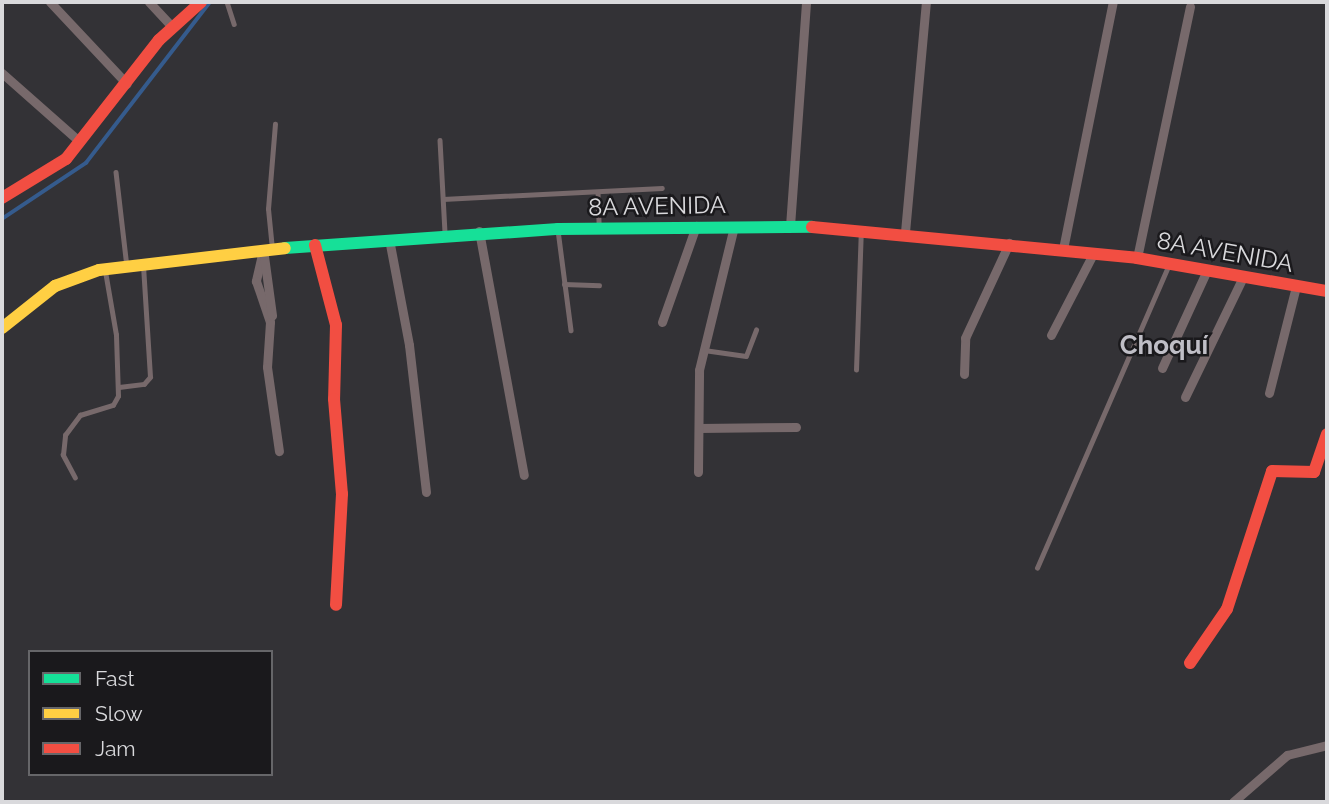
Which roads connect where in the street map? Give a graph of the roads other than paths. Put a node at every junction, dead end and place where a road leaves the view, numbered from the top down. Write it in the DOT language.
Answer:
graph roads {
  1 [pos="50,2"];
  2 [pos="149,2"];
  3 [pos="201,2"];
  4 [pos="806,2"];
  5 [pos="926,2"];
  6 [pos="1113,2"];
  7 [pos="228,3"];
  8 [pos="1190,7"];
  9 [pos="234,24"];
  10 [pos="172,27"];
  11 [pos="2,73"];
  12 [pos="127,84"];
  13 [pos="275,124"];
  14 [pos="440,140"];
  15 [pos="80,142"];
  16 [pos="116,172"];
  17 [pos="662,188"];
  18 [pos="598,192"];
  19 [pos="2,198"];
  20 [pos="443,199"];
  21 [pos="696,226"];
  22 [pos="734,226"];
  23 [pos="790,226"];
  24 [pos="599,228"];
  25 [pos="558,229"];
  26 [pos="861,229"];
  27 [pos="479,231"];
  28 [pos="905,232"];
  29 [pos="445,234"];
  30 [pos="389,239"];
  31 [pos="1009,243"];
  32 [pos="315,245"];
  33 [pos="1063,249"];
  34 [pos="267,250"];
  35 [pos="1094,253"];
  36 [pos="1138,258"];
  37 [pos="1170,264"];
  38 [pos="143,266"];
  39 [pos="127,268"];
  40 [pos="105,270"];
  41 [pos="1206,270"];
  42 [pos="1242,277"];
  43 [pos="564,284"];
  44 [pos="599,285"];
  45 [pos="1296,286"];
  46 [pos="1327,291"];
  47 [pos="662,322"];
  48 [pos="2,328"];
  49 [pos="571,330"];
  50 [pos="756,330"];
  51 [pos="1051,335"];
  52 [pos="704,350"];
  53 [pos="1162,368"];
  54 [pos="856,370"];
  55 [pos="964,374"];
  56 [pos="119,387"];
  57 [pos="1269,393"];
  58 [pos="1185,397"];
  59 [pos="796,427"];
  60 [pos="699,428"];
  61 [pos="1327,434"];
  62 [pos="279,451"];
  63 [pos="698,472"];
  64 [pos="524,475"];
  65 [pos="75,478"];
  66 [pos="426,492"];
  67 [pos="1037,568"];
  68 [pos="336,605"];
  69 [pos="1190,663"];
  70 [pos="1327,745"];
  71 [pos="1233,802"];
  1 -- 12 [label="street"];
  2 -- 10 [label="street"];
  3 -- 10 [label="street"];
  4 -- 23 [label="street"];
  5 -- 28 [label="street"];
  6 -- 33 [label="street"];
  7 -- 9 [label="lane"];
  8 -- 36 [label="street"];
  10 -- 12 [label="street"];
  11 -- 15 [label="street"];
  12 -- 15 [label="street"];
  13 -- 34 [label="lane"];
  14 -- 20 [label="lane"];
  15 -- 19 [label="street"];
  16 -- 39 [label="lane"];
  17 -- 18 [label="lane"];
  18 -- 20 [label="lane"];
  18 -- 24 [label="lane"];
  20 -- 29 [label="lane"];
  21 -- 22 [label="street, 8A AVENIDA"];
  21 -- 24 [label="street, 8A AVENIDA"];
  21 -- 47 [label="street"];
  22 -- 23 [label="street, 8A AVENIDA"];
  22 -- 52 [label="street"];
  23 -- 26 [label="street, 8A AVENIDA"];
  24 -- 25 [label="street, 8A AVENIDA"];
  25 -- 27 [label="street, 8A AVENIDA"];
  25 -- 43 [label="lane"];
  26 -- 28 [label="street, 8A AVENIDA"];
  26 -- 54 [label="lane"];
  27 -- 29 [label="street, 8A AVENIDA"];
  27 -- 64 [label="street"];
  28 -- 31 [label="street, 8A AVENIDA"];
  29 -- 30 [label="street, 8A AVENIDA"];
  30 -- 32 [label="street, 8A AVENIDA"];
  30 -- 66 [label="street"];
  31 -- 33 [label="street, 8A AVENIDA"];
  31 -- 55 [label="street"];
  32 -- 34 [label="street, 8A AVENIDA"];
  32 -- 68 [label="street"];
  33 -- 35 [label="street, 8A AVENIDA"];
  34 -- 38 [label="street, 8A AVENIDA"];
  34 -- 62 [label="street"];
  35 -- 36 [label="street, 8A AVENIDA"];
  35 -- 51 [label="street"];
  36 -- 37 [label="street, 8A AVENIDA"];
  37 -- 41 [label="street, 8A AVENIDA"];
  37 -- 67 [label="lane"];
  38 -- 39 [label="street, 8A AVENIDA"];
  38 -- 56 [label="lane"];
  39 -- 40 [label="street, 8A AVENIDA"];
  40 -- 48 [label="street, 8A AVENIDA"];
  40 -- 56 [label="lane"];
  41 -- 42 [label="street, 8A AVENIDA"];
  41 -- 53 [label="street"];
  42 -- 45 [label="street, 8A AVENIDA"];
  42 -- 58 [label="street"];
  43 -- 44 [label="lane"];
  43 -- 49 [label="lane"];
  45 -- 46 [label="street, 8A AVENIDA"];
  45 -- 57 [label="street"];
  50 -- 52 [label="lane"];
  52 -- 60 [label="street"];
  56 -- 65 [label="lane"];
  59 -- 60 [label="street"];
  60 -- 63 [label="street"];
  61 -- 69 [label="street"];
  70 -- 71 [label="street"];
}
